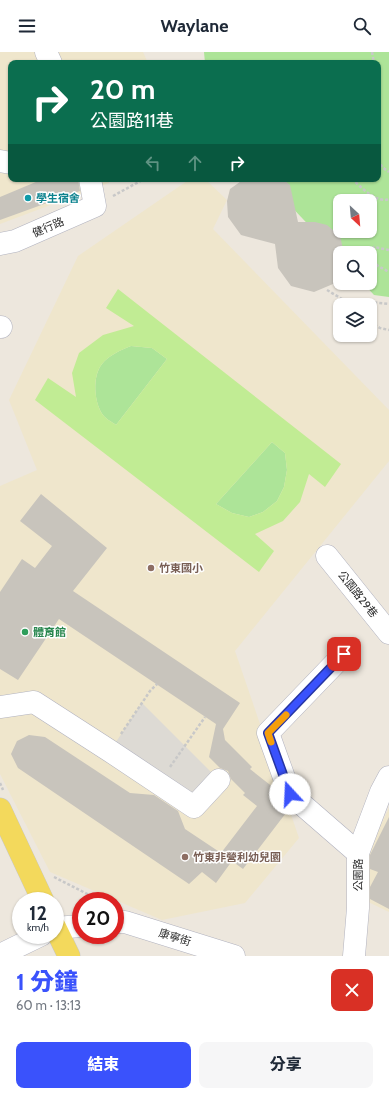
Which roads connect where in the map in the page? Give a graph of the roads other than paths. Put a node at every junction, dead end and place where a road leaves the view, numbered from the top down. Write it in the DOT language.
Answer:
graph roads {
  1 [pos="91,182"];
  2 [pos="0,244"];
  3 [pos="327,556"];
  4 [pos="389,633"];
  5 [pos="344,654"];
  6 [pos="0,707"];
  7 [pos="389,777"];
  8 [pos="219,780"];
  9 [pos="0,809"];
  10 [pos="358,853"];
  11 [pos="39,892"];
  12 [pos="124,922"];
  13 [pos="23,944"];
  14 [pos="63,944"];
  15 [pos="0,955"];
  16 [pos="69,956"];
  17 [pos="234,956"];
  18 [pos="354,956"];
  1 -- 2 [label="street, 健行路"];
  3 -- 4 [label="street, 公園路29巷"];
  5 -- 10 [label="street"];
  6 -- 8 [label="street"];
  7 -- 10 [label="street, 公園路"];
  9 -- 11 [label="main road"];
  10 -- 18 [label="street, 公園路"];
  12 -- 17 [label="street, 康寧街"];
  13 -- 15 [label="street"];
  14 -- 16 [label="main road"];
}
